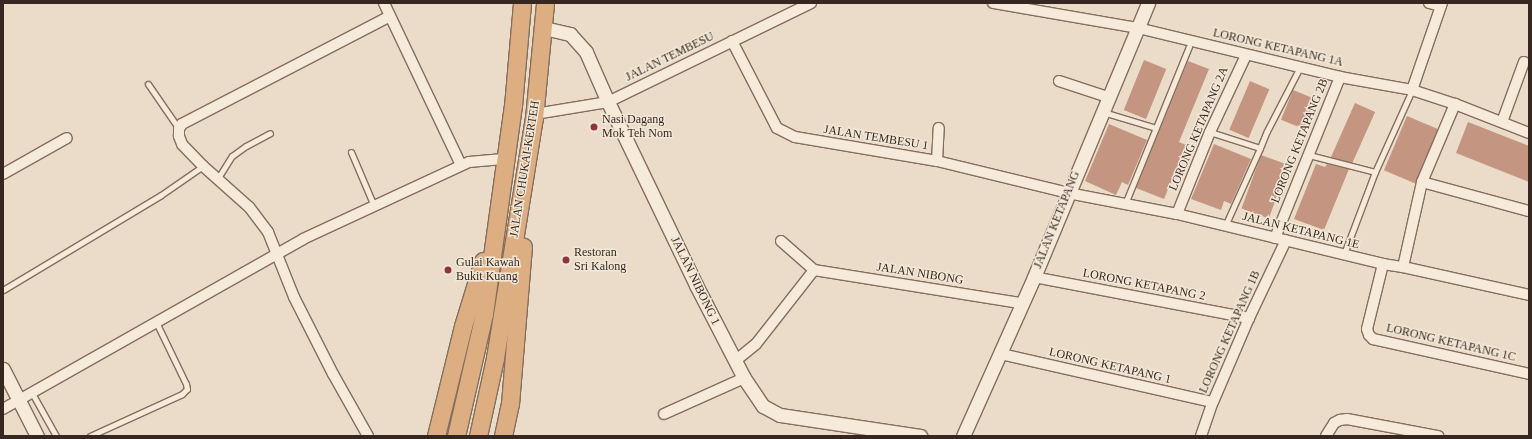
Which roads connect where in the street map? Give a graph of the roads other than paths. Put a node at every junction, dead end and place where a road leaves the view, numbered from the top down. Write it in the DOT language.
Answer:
graph roads {
  1 [pos="384,3"];
  2 [pos="522,3"];
  3 [pos="545,3"];
  4 [pos="811,3"];
  5 [pos="993,3"];
  6 [pos="1148,3"];
  7 [pos="1429,3"];
  8 [pos="1441,4"];
  9 [pos="390,16"];
  10 [pos="544,28"];
  11 [pos="1138,28"];
  12 [pos="732,41"];
  13 [pos="1190,46"];
  14 [pos="1246,55"];
  15 [pos="1524,62"];
  16 [pos="1300,68"];
  17 [pos="1340,77"];
  18 [pos="1059,81"];
  19 [pos="148,84"];
  20 [pos="1412,90"];
  21 [pos="1108,96"];
  22 [pos="608,102"];
  23 [pos="1454,104"];
  24 [pos="1102,112"];
  25 [pos="534,116"];
  26 [pos="1502,122"];
  27 [pos="939,128"];
  28 [pos="1156,128"];
  29 [pos="179,129"];
  30 [pos="1210,132"];
  31 [pos="270,133"];
  32 [pos="1529,133"];
  33 [pos="67,138"];
  34 [pos="1260,148"];
  35 [pos="351,152"];
  36 [pos="1309,155"];
  37 [pos="506,159"];
  38 [pos="937,161"];
  39 [pos="462,165"];
  40 [pos="203,166"];
  41 [pos="1375,172"];
  42 [pos="3,174"];
  43 [pos="218,178"];
  44 [pos="1422,182"];
  45 [pos="1068,192"];
  46 [pos="500,204"];
  47 [pos="1125,204"];
  48 [pos="374,206"];
  49 [pos="1529,211"];
  50 [pos="1177,214"];
  51 [pos="1225,226"];
  52 [pos="1275,238"];
  53 [pos="1286,240"];
  54 [pos="781,241"];
  55 [pos="277,254"];
  56 [pos="1344,254"];
  57 [pos="1383,264"];
  58 [pos="1403,267"];
  59 [pos="814,270"];
  60 [pos="1034,277"];
  61 [pos="3,290"];
  62 [pos="1529,295"];
  63 [pos="1021,303"];
  64 [pos="1249,318"];
  65 [pos="156,322"];
  66 [pos="1001,354"];
  67 [pos="735,361"];
  68 [pos="3,369"];
  69 [pos="1529,374"];
  70 [pos="744,378"];
  71 [pos="32,393"];
  72 [pos="19,400"];
  73 [pos="1213,402"];
  74 [pos="3,409"];
  75 [pos="664,414"];
  76 [pos="881,433"];
  77 [pos="38,436"];
  78 [pos="56,436"];
  79 [pos="90,436"];
  80 [pos="368,436"];
  81 [pos="436,436"];
  82 [pos="456,436"];
  83 [pos="478,436"];
  84 [pos="502,436"];
  85 [pos="920,436"];
  86 [pos="963,436"];
  87 [pos="1201,436"];
  88 [pos="1326,436"];
  89 [pos="1438,436"];
  1 -- 9 [label="street"];
  2 -- 37 [label="highway, JALAN CHUKAI-KERTEH"];
  3 -- 10 [label="highway, JALAN CHUKAI-KERTEH"];
  4 -- 12 [label="street, JALAN TEMBESU"];
  5 -- 11 [label="street"];
  6 -- 11 [label="street, JALAN KETAPANG"];
  7 -- 8 [label="street"];
  8 -- 20 [label="street"];
  9 -- 29 [label="street"];
  9 -- 39 [label="street"];
  10 -- 22 [label="street, JALAN NIBONG 1"];
  10 -- 25 [label="highway, JALAN CHUKAI-KERTEH"];
  11 -- 14 [label="street, LORONG KETAPANG 1A"];
  11 -- 21 [label="street, JALAN KETAPANG"];
  12 -- 22 [label="street, JALAN TEMBESU"];
  12 -- 38 [label="street, JALAN TEMBESU 1"];
  13 -- 28 [label="lane"];
  14 -- 16 [label="street, LORONG KETAPANG 1A"];
  14 -- 30 [label="street, LORONG KETAPANG 2A"];
  15 -- 26 [label="street"];
  16 -- 17 [label="street, LORONG KETAPANG 1A"];
  16 -- 34 [label="lane"];
  17 -- 20 [label="street, LORONG KETAPANG 1A"];
  17 -- 36 [label="street, LORONG KETAPANG 2B"];
  18 -- 21 [label="street"];
  19 -- 29 [label="lane"];
  20 -- 23 [label="street, LORONG KETAPANG 1A"];
  20 -- 41 [label="lane"];
  21 -- 24 [label="street, JALAN KETAPANG"];
  22 -- 25 [label="street, JALAN TEMBESU"];
  22 -- 67 [label="street, JALAN NIBONG 1"];
  23 -- 26 [label="street, LORONG KETAPANG 1A"];
  23 -- 44 [label="street"];
  24 -- 28 [label="lane"];
  24 -- 45 [label="street, JALAN KETAPANG"];
  25 -- 83 [label="highway, JALAN CHUKAI-KERTEH"];
  25 -- 84 [label="highway"];
  26 -- 32 [label="street, LORONG KETAPANG 1A"];
  27 -- 38 [label="street"];
  28 -- 47 [label="lane"];
  29 -- 40 [label="street"];
  30 -- 34 [label="lane"];
  30 -- 50 [label="street, LORONG KETAPANG 2A"];
  31 -- 43 [label="lane"];
  33 -- 42 [label="street"];
  34 -- 51 [label="lane"];
  35 -- 48 [label="lane"];
  36 -- 41 [label="lane"];
  36 -- 52 [label="street, LORONG KETAPANG 2B"];
  37 -- 39 [label="street"];
  37 -- 46 [label="highway, JALAN CHUKAI-KERTEH"];
  38 -- 45 [label="street, JALAN TEMBESU 1"];
  39 -- 48 [label="street"];
  40 -- 43 [label="street"];
  40 -- 61 [label="lane"];
  41 -- 56 [label="lane"];
  43 -- 55 [label="street"];
  44 -- 49 [label="street"];
  44 -- 58 [label="street"];
  45 -- 47 [label="street, JALAN KETAPANG 1E"];
  45 -- 60 [label="street, JALAN KETAPANG"];
  46 -- 81 [label="highway"];
  46 -- 82 [label="highway, JALAN CHUKAI-KERTEH"];
  47 -- 50 [label="street, JALAN KETAPANG 1E"];
  48 -- 55 [label="street"];
  50 -- 51 [label="street, JALAN KETAPANG 1E"];
  51 -- 52 [label="street, JALAN KETAPANG 1E"];
  52 -- 53 [label="street, JALAN KETAPANG 1E"];
  53 -- 56 [label="street, JALAN KETAPANG 1E"];
  53 -- 64 [label="street, LORONG KETAPANG 1B"];
  54 -- 59 [label="street"];
  55 -- 65 [label="street"];
  55 -- 80 [label="street"];
  56 -- 57 [label="street, JALAN KETAPANG 1E"];
  57 -- 58 [label="street, JALAN KETAPANG 1E"];
  57 -- 69 [label="street, LORONG KETAPANG 1C"];
  58 -- 62 [label="street, JALAN KETAPANG 1E"];
  59 -- 63 [label="street, JALAN NIBONG"];
  59 -- 67 [label="street"];
  60 -- 63 [label="street, JALAN KETAPANG"];
  60 -- 64 [label="street, LORONG KETAPANG 2"];
  63 -- 66 [label="street, JALAN KETAPANG"];
  64 -- 73 [label="street, LORONG KETAPANG 1B"];
  65 -- 71 [label="street"];
  65 -- 79 [label="lane"];
  66 -- 73 [label="street, LORONG KETAPANG 1"];
  66 -- 86 [label="street, JALAN KETAPANG"];
  67 -- 70 [label="street, JALAN NIBONG 1"];
  68 -- 72 [label="street"];
  70 -- 75 [label="street"];
  70 -- 76 [label="street, JALAN NIBONG 1"];
  71 -- 72 [label="street"];
  71 -- 78 [label="lane"];
  72 -- 74 [label="street"];
  72 -- 77 [label="street"];
  73 -- 87 [label="street, LORONG KETAPANG 1B"];
  76 -- 85 [label="street, JALAN NIBONG 1"];
  88 -- 89 [label="street"];
}
